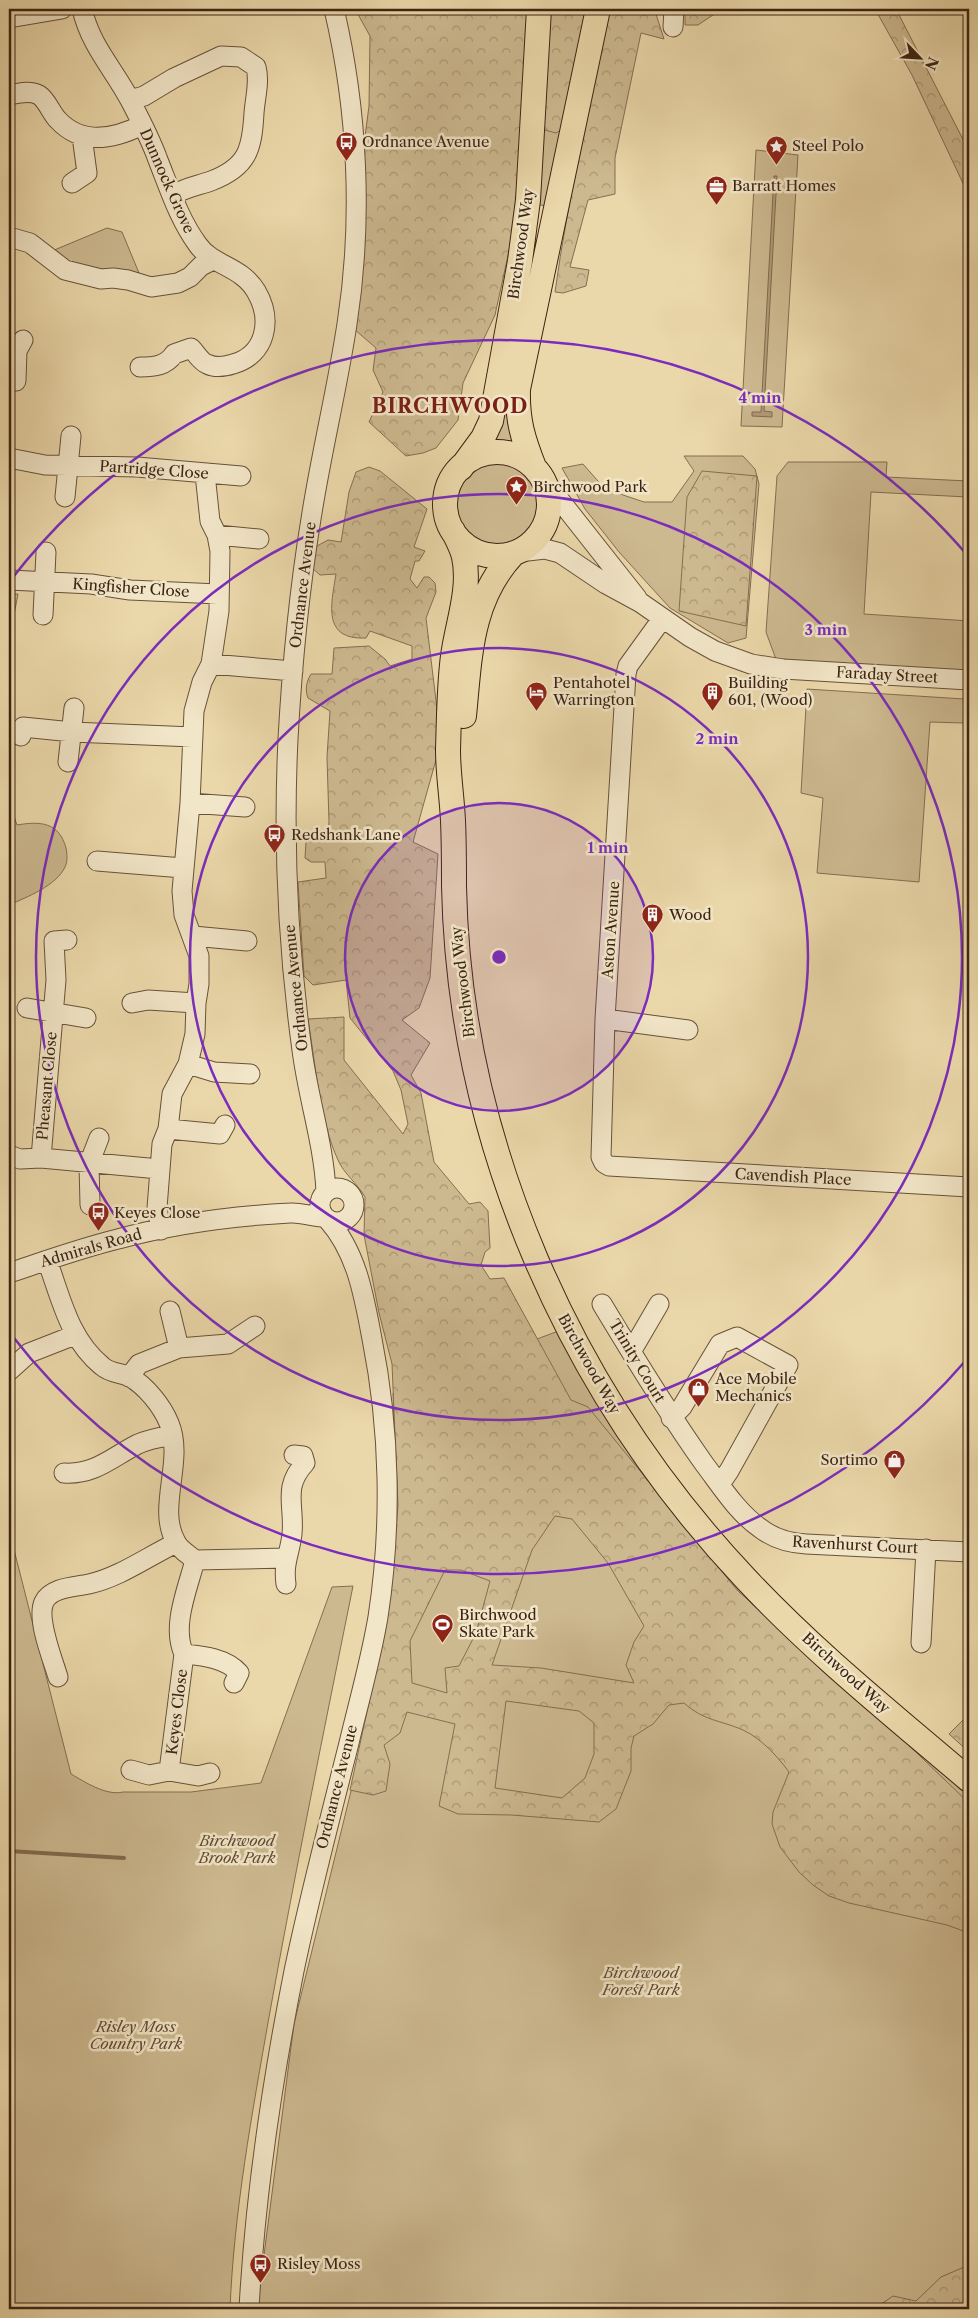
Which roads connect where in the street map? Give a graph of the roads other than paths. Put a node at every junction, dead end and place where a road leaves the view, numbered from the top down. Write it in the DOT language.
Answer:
graph roads {
  1 [pos="62,9"];
  2 [pos="82,9"];
  3 [pos="334,9"];
  4 [pos="539,9"];
  5 [pos="598,9"];
  6 [pos="9,18"];
  7 [pos="9,95"];
  8 [pos="130,100"];
  9 [pos="142,125"];
  10 [pos="82,136"];
  11 [pos="72,183"];
  12 [pos="172,196"];
  13 [pos="9,237"];
  14 [pos="213,260"];
  15 [pos="16,346"];
  16 [pos="140,367"];
  17 [pos="16,382"];
  18 [pos="71,436"];
  19 [pos="9,458"];
  20 [pos="68,465"];
  21 [pos="461,468"];
  22 [pos="537,471"];
  23 [pos="205,474"];
  24 [pos="241,476"];
  25 [pos="64,497"];
  26 [pos="452,531"];
  27 [pos="216,535"];
  28 [pos="259,539"];
  29 [pos="46,552"];
  30 [pos="516,553"];
  31 [pos="9,580"];
  32 [pos="44,583"];
  33 [pos="218,594"];
  34 [pos="641,603"];
  35 [pos="43,616"];
  36 [pos="662,619"];
  37 [pos="211,664"];
  38 [pos="293,671"];
  39 [pos="969,680"];
  40 [pos="74,708"];
  41 [pos="72,732"];
  42 [pos="21,736"];
  43 [pos="193,737"];
  44 [pos="68,762"];
  45 [pos="190,803"];
  46 [pos="245,807"];
  47 [pos="453,820"];
  48 [pos="94,859"];
  49 [pos="183,868"];
  50 [pos="194,936"];
  51 [pos="67,940"];
  52 [pos="247,941"];
  53 [pos="132,1003"];
  54 [pos="196,1003"];
  55 [pos="27,1008"];
  56 [pos="54,1013"];
  57 [pos="86,1018"];
  58 [pos="605,1020"];
  59 [pos="688,1030"];
  60 [pos="188,1064"];
  61 [pos="250,1074"];
  62 [pos="224,1125"];
  63 [pos="168,1129"];
  64 [pos="99,1138"];
  65 [pos="9,1155"];
  66 [pos="41,1158"];
  67 [pos="325,1163"];
  68 [pos="89,1164"];
  69 [pos="616,1168"];
  70 [pos="159,1169"];
  71 [pos="969,1187"];
  72 [pos="346,1191"];
  73 [pos="325,1194"];
  74 [pos="90,1205"];
  75 [pos="354,1208"];
  76 [pos="293,1213"];
  77 [pos="326,1218"];
  78 [pos="161,1230"];
  79 [pos="47,1260"];
  80 [pos="355,1265"];
  81 [pos="9,1273"];
  82 [pos="602,1304"];
  83 [pos="659,1304"];
  84 [pos="170,1311"];
  85 [pos="255,1326"];
  86 [pos="74,1335"];
  87 [pos="180,1348"];
  88 [pos="631,1352"];
  89 [pos="9,1371"];
  90 [pos="129,1377"];
  91 [pos="672,1418"];
  92 [pos="172,1435"];
  93 [pos="294,1455"];
  94 [pos="61,1474"];
  95 [pos="720,1484"];
  96 [pos="758,1527"];
  97 [pos="176,1543"];
  98 [pos="926,1549"];
  99 [pos="969,1552"];
  100 [pos="286,1558"];
  101 [pos="195,1560"];
  102 [pos="286,1584"];
  103 [pos="921,1643"];
  104 [pos="184,1654"];
  105 [pos="58,1678"];
  106 [pos="234,1682"];
  107 [pos="131,1770"];
  108 [pos="169,1771"];
  109 [pos="210,1773"];
  110 [pos="969,1780"];
  111 [pos="249,2309"];
  1 -- 6 [label="street"];
  2 -- 8 [label="street, Dunnock Grove"];
  3 -- 38 [label="street, Ordnance Avenue"];
  4 -- 21 [label="main road, Birchwood Way"];
  5 -- 22 [label="main road, Birchwood Way"];
  7 -- 10 [label="street"];
  8 -- 9 [label="street, Dunnock Grove"];
  8 -- 12 [label="street"];
  9 -- 10 [label="street"];
  9 -- 12 [label="street, Dunnock Grove"];
  10 -- 11 [label="street"];
  12 -- 14 [label="street, Dunnock Grove"];
  13 -- 14 [label="street"];
  14 -- 16 [label="street, Dunnock Grove"];
  15 -- 17 [label="street"];
  18 -- 20 [label="street"];
  19 -- 20 [label="street, Partridge Close"];
  20 -- 23 [label="street, Partridge Close"];
  20 -- 25 [label="street"];
  21 -- 22 [label="main road"];
  21 -- 26 [label="main road"];
  22 -- 30 [label="main road"];
  22 -- 34 [label="street, Faraday Street"];
  23 -- 24 [label="street, Partridge Close"];
  23 -- 27 [label="street"];
  26 -- 30 [label="main road"];
  26 -- 47 [label="main road, Birchwood Way"];
  27 -- 28 [label="street"];
  27 -- 33 [label="street"];
  29 -- 32 [label="street"];
  30 -- 34 [label="street, Faraday Street"];
  30 -- 47 [label="main road, Birchwood Way"];
  31 -- 32 [label="street, Kingfisher Close"];
  32 -- 33 [label="street, Kingfisher Close"];
  32 -- 35 [label="street"];
  33 -- 37 [label="street"];
  34 -- 36 [label="street, Faraday Street"];
  36 -- 39 [label="street, Faraday Street"];
  36 -- 58 [label="street, Aston Avenue"];
  37 -- 38 [label="street"];
  37 -- 43 [label="street"];
  38 -- 67 [label="street, Ordnance Avenue"];
  40 -- 41 [label="street"];
  41 -- 42 [label="street"];
  41 -- 43 [label="street"];
  41 -- 44 [label="street"];
  43 -- 45 [label="street"];
  45 -- 46 [label="street"];
  45 -- 49 [label="street"];
  47 -- 110 [label="main road, Birchwood Way"];
  48 -- 49 [label="street"];
  49 -- 50 [label="street"];
  50 -- 52 [label="street"];
  50 -- 54 [label="street"];
  51 -- 56 [label="street, Pheasant Close"];
  53 -- 54 [label="street"];
  54 -- 60 [label="street"];
  55 -- 56 [label="street, Pheasant Close"];
  56 -- 57 [label="street, Pheasant Close"];
  56 -- 66 [label="street, Pheasant Close"];
  58 -- 59 [label="street"];
  58 -- 69 [label="street, Aston Avenue"];
  60 -- 61 [label="street"];
  60 -- 63 [label="street"];
  62 -- 63 [label="street"];
  63 -- 70 [label="street"];
  64 -- 68 [label="street"];
  65 -- 66 [label="street"];
  66 -- 68 [label="street"];
  67 -- 72 [label="street, Ordnance Avenue"];
  67 -- 73 [label="street, Ordnance Avenue"];
  68 -- 70 [label="street"];
  68 -- 74 [label="street"];
  69 -- 71 [label="street, Cavendish Place"];
  70 -- 78 [label="street"];
  72 -- 73 [label="street"];
  72 -- 75 [label="street"];
  73 -- 76 [label="street, Admirals Road"];
  73 -- 77 [label="street"];
  75 -- 77 [label="street"];
  75 -- 80 [label="street, Ordnance Avenue"];
  76 -- 77 [label="street, Admirals Road"];
  76 -- 78 [label="street, Admirals Road"];
  77 -- 80 [label="street, Ordnance Avenue"];
  78 -- 79 [label="street, Admirals Road"];
  79 -- 81 [label="street, Admirals Road"];
  79 -- 86 [label="street"];
  80 -- 111 [label="street, Ordnance Avenue"];
  82 -- 88 [label="street, Trinity Court"];
  83 -- 88 [label="street"];
  84 -- 87 [label="street"];
  85 -- 87 [label="street"];
  86 -- 89 [label="street"];
  86 -- 90 [label="street"];
  87 -- 90 [label="street"];
  88 -- 91 [label="street, Trinity Court"];
  90 -- 92 [label="street"];
  91 -- 95 [label="street, Trinity Court"];
  91 -- 95 [label="street, Trinity Court"];
  92 -- 94 [label="street"];
  92 -- 97 [label="street"];
  93 -- 100 [label="street"];
  95 -- 96 [label="street, Trinity Court"];
  96 -- 98 [label="street, Ravenhurst Court"];
  97 -- 101 [label="street"];
  97 -- 105 [label="street"];
  98 -- 99 [label="street, Ravenhurst Court"];
  98 -- 103 [label="street, Ravenhurst Court"];
  100 -- 101 [label="street"];
  100 -- 102 [label="street"];
  101 -- 104 [label="street, Keyes Close"];
  104 -- 106 [label="street, Keyes Close"];
  104 -- 108 [label="street, Keyes Close"];
  107 -- 108 [label="street, Keyes Close"];
  108 -- 109 [label="street, Keyes Close"];
}
